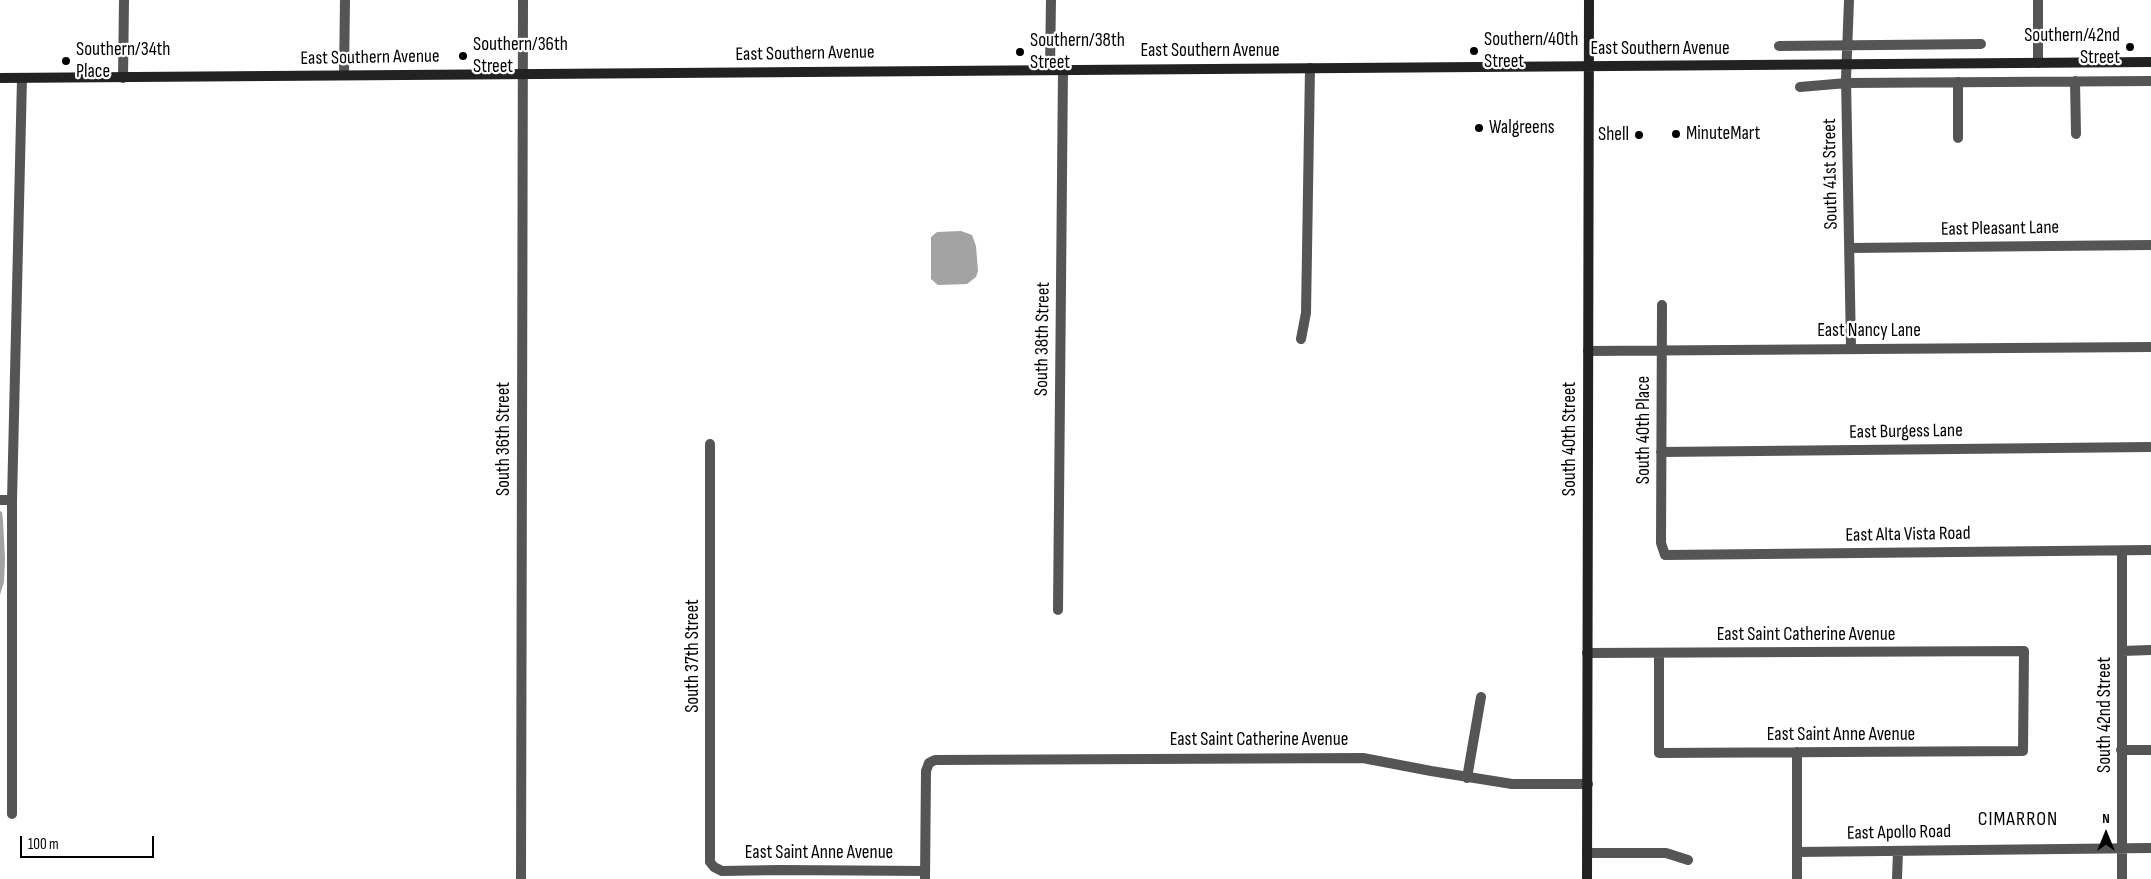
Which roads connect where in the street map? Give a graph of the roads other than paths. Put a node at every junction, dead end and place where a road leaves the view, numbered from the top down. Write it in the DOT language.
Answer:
graph roads {
  1 [pos="124,0"];
  2 [pos="345,0"];
  3 [pos="523,0"];
  4 [pos="1051,0"];
  5 [pos="1589,0"];
  6 [pos="1849,0"];
  7 [pos="2038,0"];
  8 [pos="1981,44"];
  9 [pos="1778,46"];
  10 [pos="1848,46"];
  11 [pos="2151,62"];
  12 [pos="2038,63"];
  13 [pos="1847,65"];
  14 [pos="1588,67"];
  15 [pos="1310,68"];
  16 [pos="1050,69"];
  17 [pos="1063,69"];
  18 [pos="522,74"];
  19 [pos="344,76"];
  20 [pos="0,78"];
  21 [pos="22,78"];
  22 [pos="123,78"];
  23 [pos="2151,80"];
  24 [pos="2076,81"];
  25 [pos="1958,82"];
  26 [pos="1846,83"];
  27 [pos="1800,87"];
  28 [pos="2076,134"];
  29 [pos="1958,138"];
  30 [pos="2151,245"];
  31 [pos="1849,248"];
  32 [pos="1662,305"];
  33 [pos="1301,339"];
  34 [pos="2151,347"];
  35 [pos="1851,348"];
  36 [pos="1588,351"];
  37 [pos="1662,351"];
  38 [pos="710,444"];
  39 [pos="2151,447"];
  40 [pos="1661,452"];
  41 [pos="0,500"];
  42 [pos="12,500"];
  43 [pos="2151,550"];
  44 [pos="2122,551"];
  45 [pos="1665,555"];
  46 [pos="1058,610"];
  47 [pos="2151,650"];
  48 [pos="2122,651"];
  49 [pos="1587,653"];
  50 [pos="1660,653"];
  51 [pos="1481,697"];
  52 [pos="2121,750"];
  53 [pos="2151,750"];
  54 [pos="2023,751"];
  55 [pos="1797,752"];
  56 [pos="1467,778"];
  57 [pos="1588,784"];
  58 [pos="12,814"];
  59 [pos="2151,848"];
  60 [pos="2123,849"];
  61 [pos="1898,851"];
  62 [pos="1797,852"];
  63 [pos="1587,853"];
  64 [pos="1688,860"];
  65 [pos="714,868"];
  66 [pos="925,875"];
  67 [pos="521,879"];
  68 [pos="1588,879"];
  69 [pos="1797,879"];
  70 [pos="1898,879"];
  71 [pos="2122,879"];
  1 -- 22 [label="street"];
  2 -- 19 [label="street"];
  3 -- 18 [label="street, South 36th Street"];
  4 -- 16 [label="street"];
  5 -- 14 [label="main road, South 40th Street"];
  6 -- 10 [label="street, South 41st Street"];
  7 -- 12 [label="street"];
  8 -- 10 [label="street"];
  9 -- 10 [label="street"];
  10 -- 13 [label="street, South 41st Street"];
  11 -- 12 [label="main road, East Southern Avenue"];
  12 -- 13 [label="main road, East Southern Avenue"];
  13 -- 14 [label="main road, East Southern Avenue"];
  13 -- 26 [label="street, South 41st Street"];
  14 -- 15 [label="main road, East Southern Avenue"];
  14 -- 36 [label="main road, South 40th Street"];
  15 -- 17 [label="main road, East Southern Avenue"];
  15 -- 33 [label="street"];
  16 -- 17 [label="main road, East Southern Avenue"];
  16 -- 18 [label="main road, East Southern Avenue"];
  17 -- 46 [label="street, South 38th Street"];
  18 -- 19 [label="main road, East Southern Avenue"];
  18 -- 67 [label="street, South 36th Street"];
  19 -- 22 [label="main road, East Southern Avenue"];
  20 -- 21 [label="main road, East Southern Avenue"];
  21 -- 22 [label="main road, East Southern Avenue"];
  21 -- 42 [label="street"];
  23 -- 24 [label="street"];
  24 -- 25 [label="street"];
  24 -- 28 [label="street"];
  25 -- 26 [label="street"];
  25 -- 29 [label="street"];
  26 -- 27 [label="street"];
  26 -- 31 [label="street, South 41st Street"];
  30 -- 31 [label="street, East Pleasant Lane"];
  31 -- 35 [label="street, South 41st Street"];
  32 -- 37 [label="street, South 40th Place"];
  34 -- 35 [label="street, East Nancy Lane"];
  35 -- 37 [label="street, East Nancy Lane"];
  36 -- 37 [label="street, East Nancy Lane"];
  36 -- 49 [label="main road, South 40th Street"];
  37 -- 40 [label="street, South 40th Place"];
  38 -- 65 [label="street, South 37th Street"];
  39 -- 40 [label="street, East Burgess Lane"];
  40 -- 45 [label="street, South 40th Place"];
  41 -- 42 [label="street"];
  42 -- 58 [label="street"];
  43 -- 44 [label="street, East Alta Vista Road"];
  44 -- 45 [label="street, East Alta Vista Road"];
  44 -- 48 [label="street, South 42nd Street"];
  47 -- 48 [label="street"];
  48 -- 52 [label="street, South 42nd Street"];
  49 -- 50 [label="street, East Saint Catherine Avenue"];
  49 -- 57 [label="main road, South 40th Street"];
  50 -- 54 [label="street, East Saint Catherine Avenue"];
  50 -- 55 [label="street, East Saint Anne Avenue"];
  51 -- 56 [label="street"];
  52 -- 53 [label="street"];
  52 -- 60 [label="street, South 42nd Street"];
  54 -- 55 [label="street, East Saint Anne Avenue"];
  55 -- 62 [label="street"];
  56 -- 57 [label="street, East Saint Catherine Avenue"];
  56 -- 66 [label="street, East Saint Catherine Avenue"];
  57 -- 63 [label="main road, South 40th Street"];
  59 -- 60 [label="street, East Apollo Road"];
  60 -- 61 [label="street, East Apollo Road"];
  60 -- 71 [label="street, South 42nd Street"];
  61 -- 62 [label="street, East Apollo Road"];
  61 -- 70 [label="street"];
  62 -- 69 [label="street"];
  63 -- 64 [label="street"];
  63 -- 68 [label="main road, South 40th Street"];
  65 -- 66 [label="street, East Saint Anne Avenue"];
}
